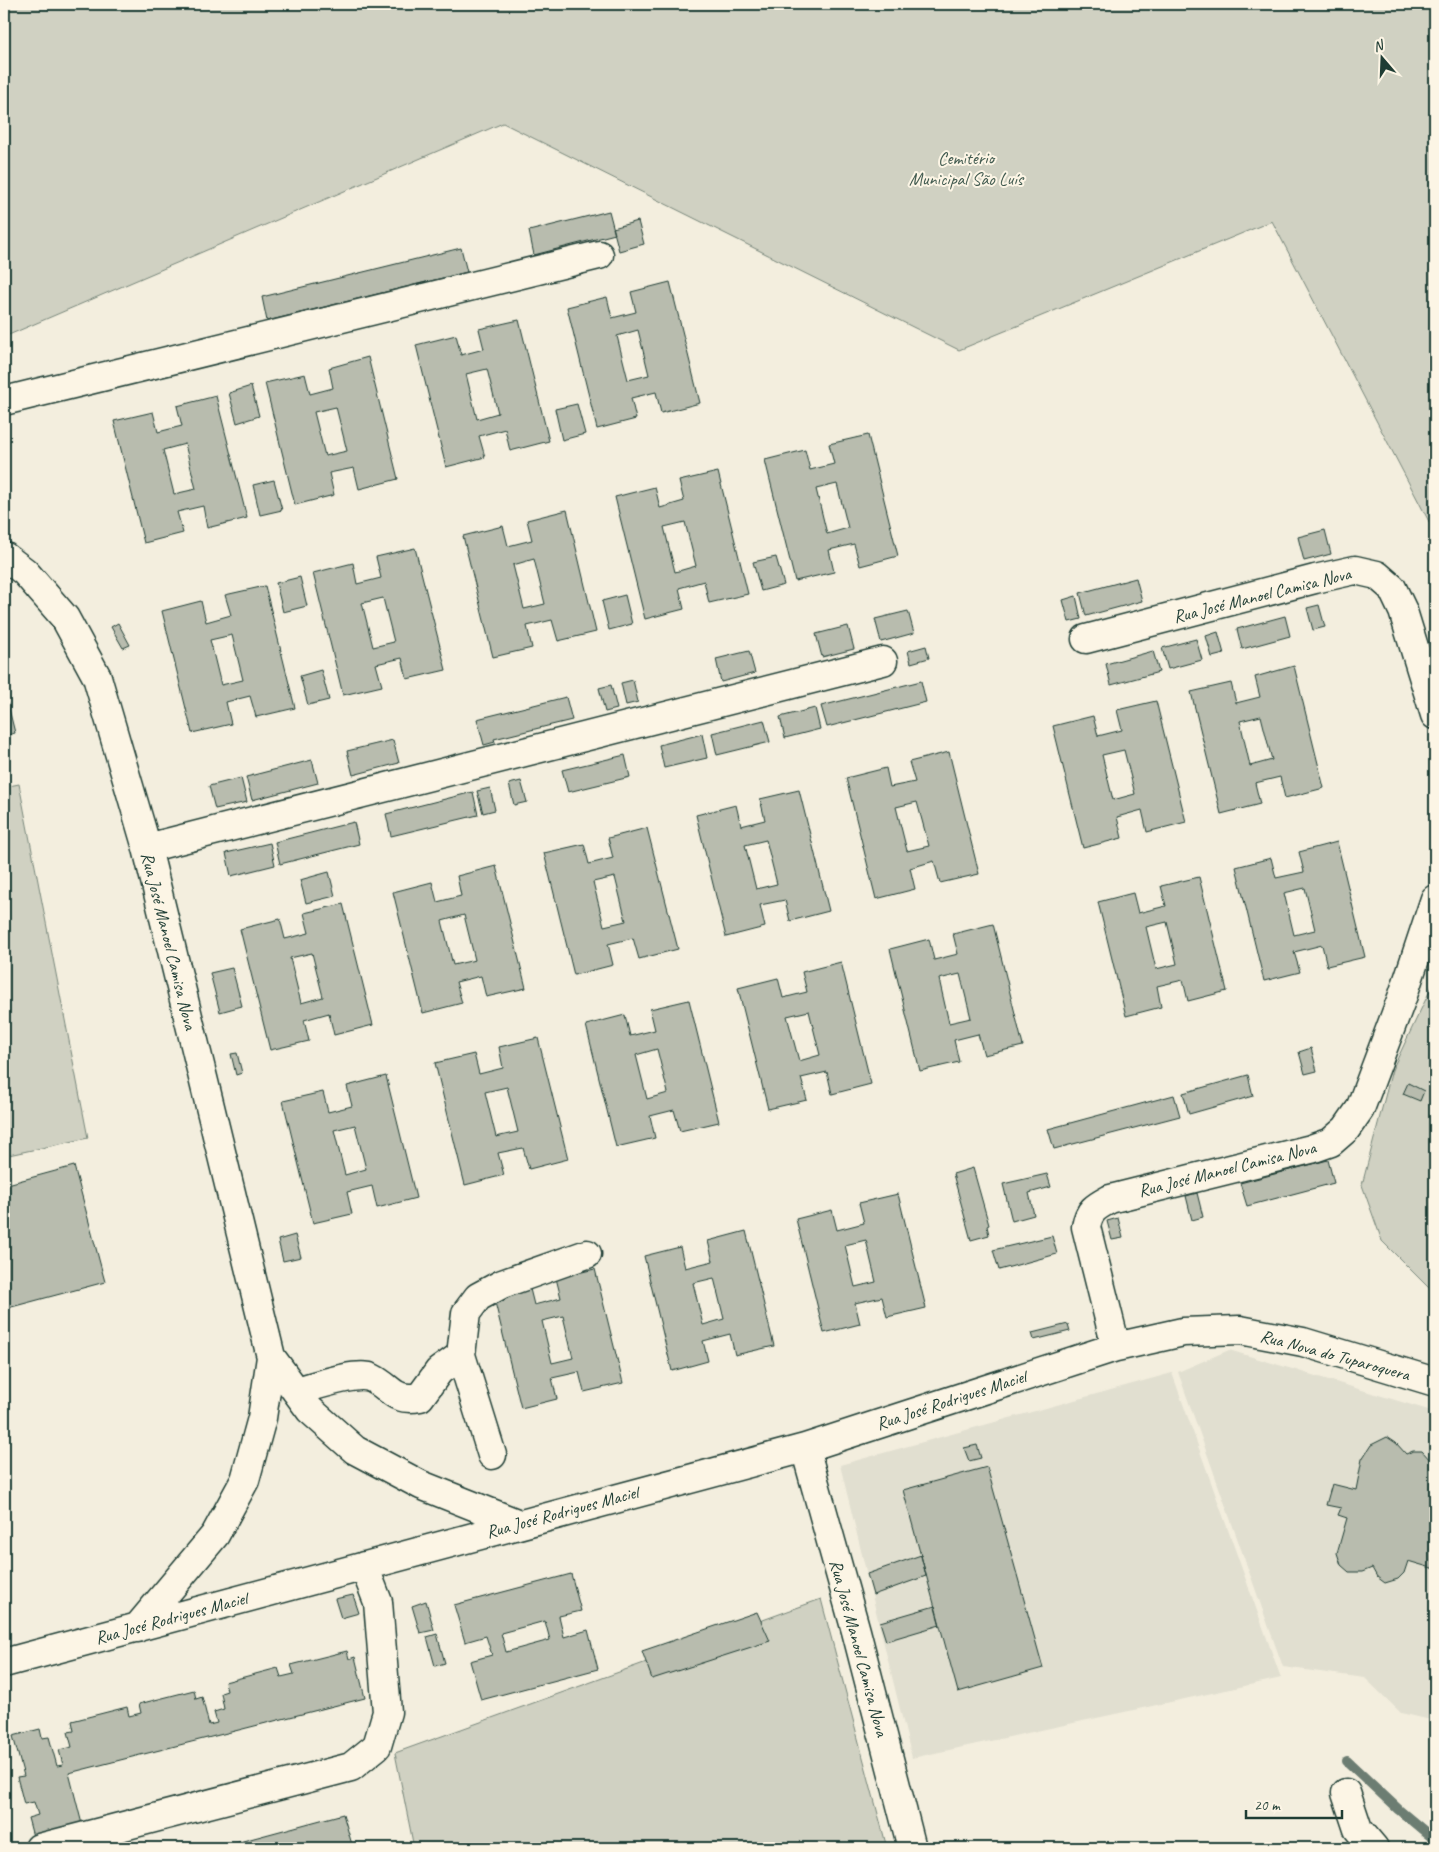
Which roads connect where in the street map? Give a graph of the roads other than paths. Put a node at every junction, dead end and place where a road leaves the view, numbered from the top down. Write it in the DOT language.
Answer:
graph roads {
  1 [pos="600,255"];
  2 [pos="4,401"];
  3 [pos="4,556"];
  4 [pos="1086,639"];
  5 [pos="883,661"];
  6 [pos="1435,715"];
  7 [pos="147,848"];
  8 [pos="1435,900"];
  9 [pos="587,1254"];
  10 [pos="1116,1346"];
  11 [pos="461,1355"];
  12 [pos="271,1357"];
  13 [pos="1435,1382"];
  14 [pos="296,1391"];
  15 [pos="805,1448"];
  16 [pos="492,1456"];
  17 [pos="520,1524"];
  18 [pos="364,1566"];
  19 [pos="137,1628"];
  20 [pos="4,1663"];
  21 [pos="1346,1793"];
  22 [pos="39,1848"];
  23 [pos="912,1848"];
  24 [pos="1374,1848"];
  1 -- 2 [label="street"];
  3 -- 7 [label="street, Rua José Manoel Camisa Nova"];
  4 -- 6 [label="street, Rua José Manoel Camisa Nova"];
  5 -- 7 [label="street"];
  7 -- 12 [label="street, Rua José Manoel Camisa Nova"];
  8 -- 10 [label="street, Rua José Manoel Camisa Nova"];
  9 -- 11 [label="street"];
  10 -- 13 [label="street, Rua Nova do Tuparoquera"];
  10 -- 15 [label="street, Rua José Rodrigues Maciel"];
  11 -- 14 [label="street"];
  11 -- 16 [label="street"];
  12 -- 14 [label="street, Rua José Manoel Camisa Nova"];
  12 -- 19 [label="street, Rua José Manoel Camisa Nova"];
  14 -- 17 [label="street, Rua José Manoel Camisa Nova"];
  15 -- 17 [label="street, Rua José Rodrigues Maciel"];
  15 -- 23 [label="street, Rua José Manoel Camisa Nova"];
  17 -- 18 [label="street, Rua José Rodrigues Maciel"];
  18 -- 19 [label="street, Rua José Rodrigues Maciel"];
  18 -- 22 [label="street"];
  19 -- 20 [label="street, Rua José Rodrigues Maciel"];
  21 -- 24 [label="street"];
}
